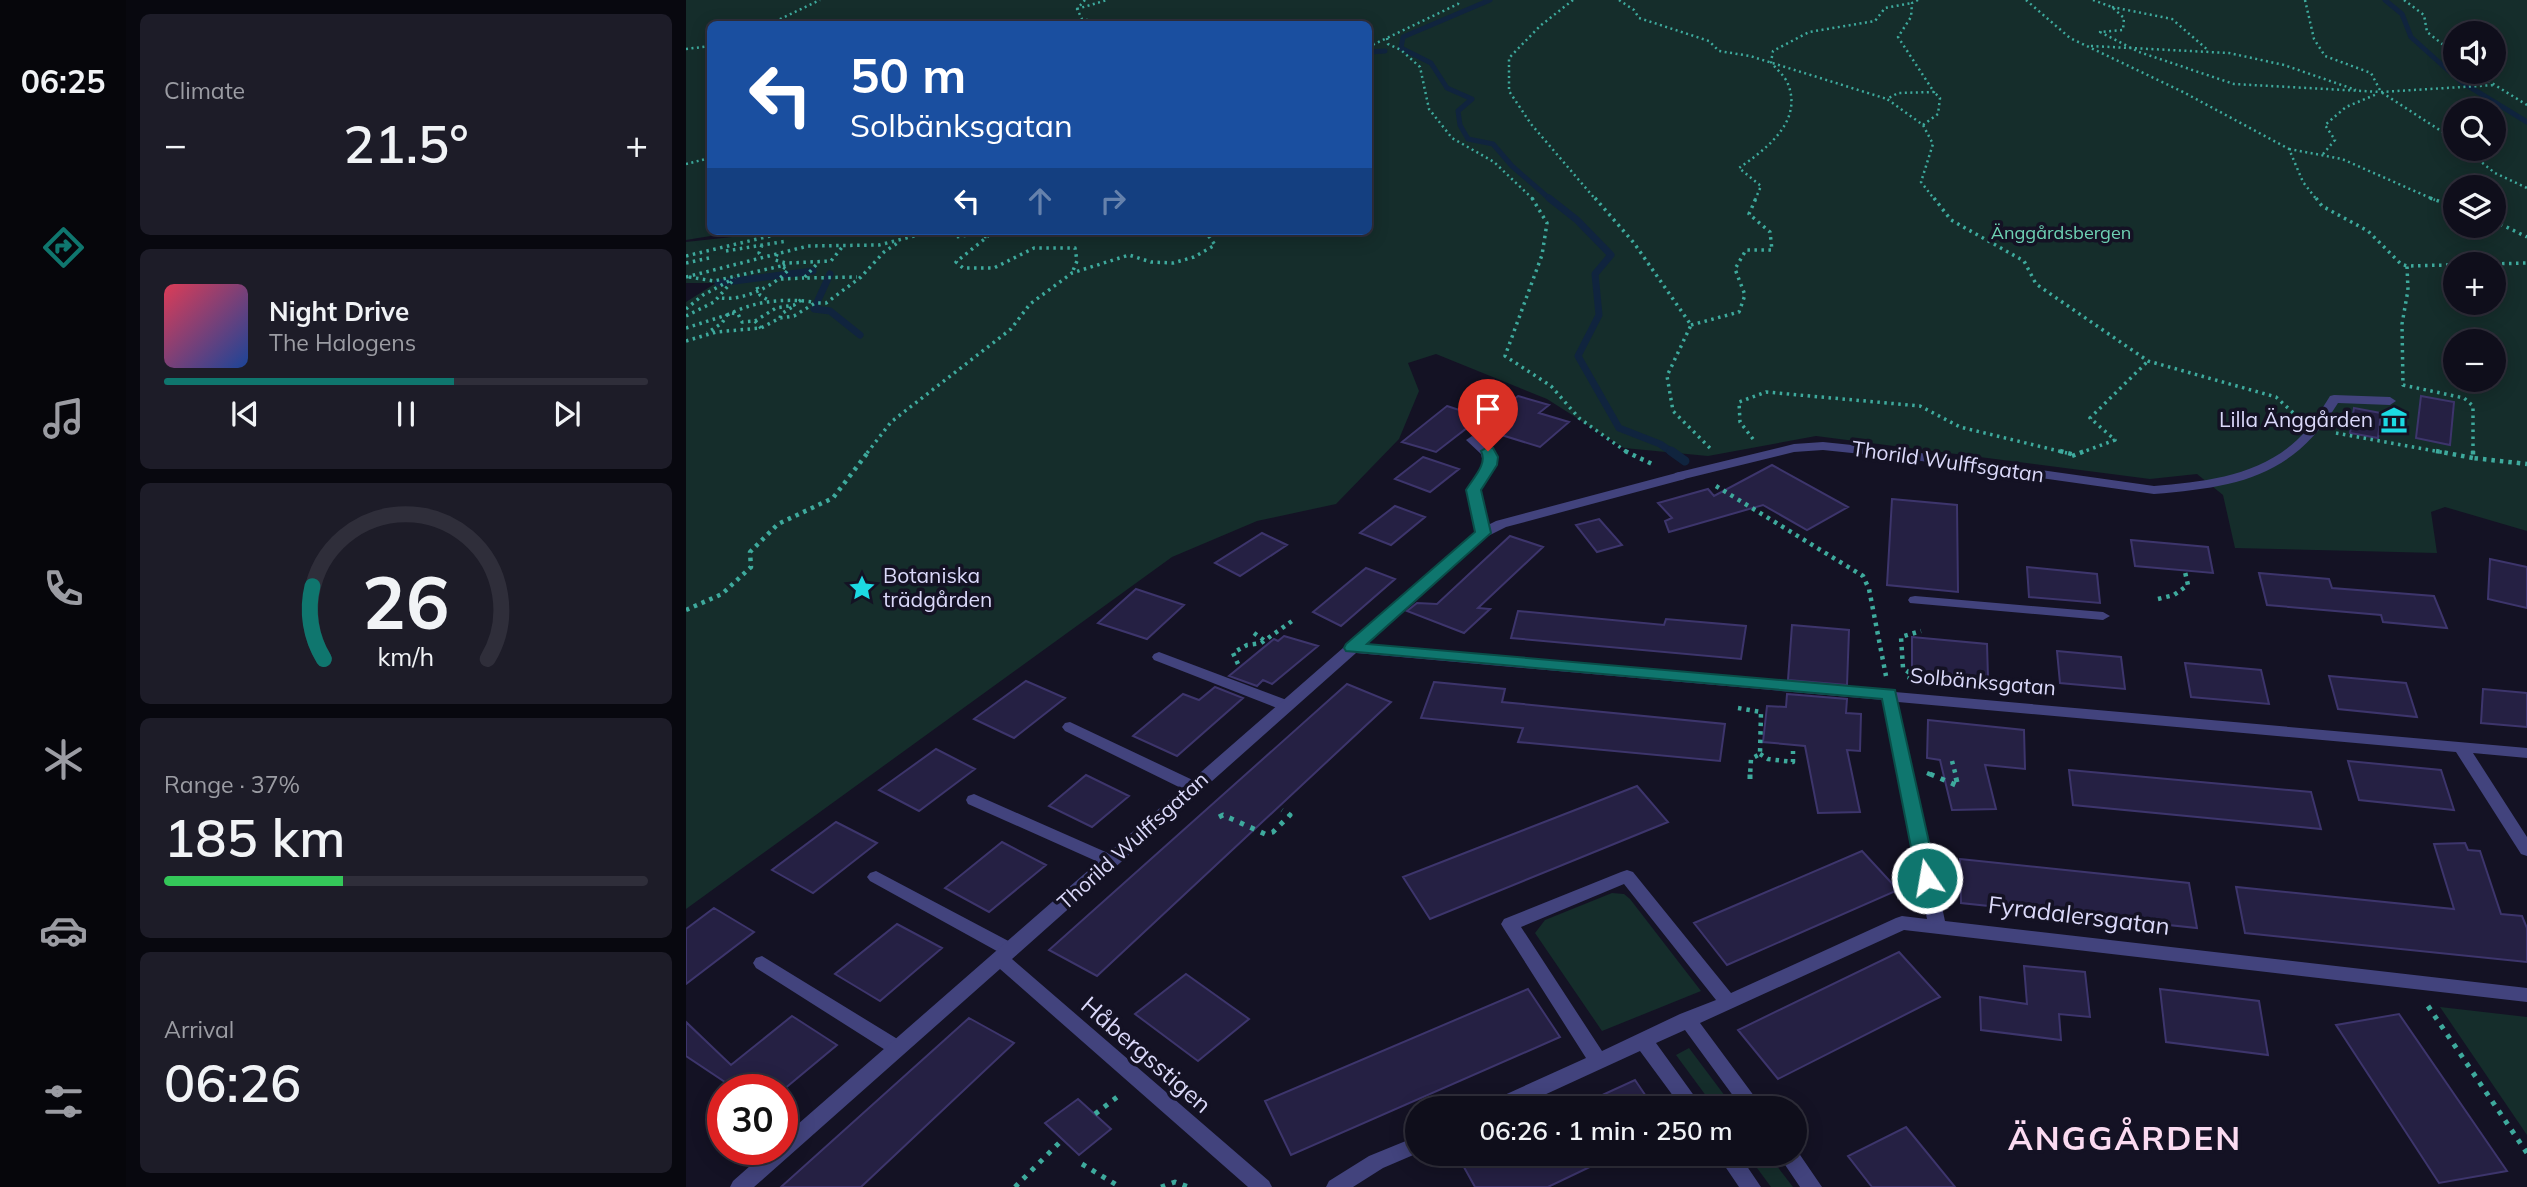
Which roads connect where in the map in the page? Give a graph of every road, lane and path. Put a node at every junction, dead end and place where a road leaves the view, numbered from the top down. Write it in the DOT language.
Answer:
graph roads {
  1 [pos="820,0"];
  2 [pos="1085,0"];
  3 [pos="1107,0"];
  4 [pos="1460,0"];
  5 [pos="1573,0"];
  6 [pos="1619,0"];
  7 [pos="1918,0"];
  8 [pos="2026,0"];
  9 [pos="2093,0"];
  10 [pos="2305,0"];
  11 [pos="2404,0"];
  12 [pos="1912,3"];
  13 [pos="2112,7"];
  14 [pos="1077,9"];
  15 [pos="776,21"];
  16 [pos="1092,21"];
  17 [pos="1387,38"];
  18 [pos="1372,45"];
  19 [pos="2084,45"];
  20 [pos="2443,45"];
  21 [pos="707,46"];
  22 [pos="2133,48"];
  23 [pos="686,49"];
  24 [pos="2210,51"];
  25 [pos="1771,62"];
  26 [pos="2495,85"];
  27 [pos="1934,92"];
  28 [pos="2360,92"];
  29 [pos="2381,92"];
  30 [pos="1887,99"];
  31 [pos="2527,105"];
  32 [pos="1923,125"];
  33 [pos="2443,132"];
  34 [pos="2288,149"];
  35 [pos="2323,154"];
  36 [pos="707,159"];
  37 [pos="2480,161"];
  38 [pos="686,164"];
  39 [pos="2527,188"];
  40 [pos="2443,202"];
  41 [pos="2506,227"];
  42 [pos="777,235"];
  43 [pos="920,235"];
  44 [pos="980,235"];
  45 [pos="1208,235"];
  46 [pos="987,237"];
  47 [pos="2527,237"];
  48 [pos="756,241"];
  49 [pos="786,241"];
  50 [pos="901,241"];
  51 [pos="760,245"];
  52 [pos="843,246"];
  53 [pos="745,250"];
  54 [pos="726,251"];
  55 [pos="778,253"];
  56 [pos="686,256"];
  57 [pos="762,257"];
  58 [pos="709,258"];
  59 [pos="749,260"];
  60 [pos="686,263"];
  61 [pos="787,263"];
  62 [pos="2527,263"];
  63 [pos="816,265"];
  64 [pos="781,266"];
  65 [pos="2407,266"];
  66 [pos="1072,273"];
  67 [pos="686,277"];
  68 [pos="861,277"];
  69 [pos="735,278"];
  70 [pos="804,278"];
  71 [pos="780,279"];
  72 [pos="757,287"];
  73 [pos="722,298"];
  74 [pos="802,300"];
  75 [pos="768,301"];
  76 [pos="815,303"];
  77 [pos="794,305"];
  78 [pos="686,309"];
  79 [pos="729,314"];
  80 [pos="686,316"];
  81 [pos="780,318"];
  82 [pos="755,321"];
  83 [pos="1691,325"];
  84 [pos="686,328"];
  85 [pos="761,328"];
  86 [pos="707,333"];
  87 [pos="686,341"];
  88 [pos="2148,361"];
  89 [pos="2390,401"];
  90 [pos="2315,430"];
  91 [pos="1472,440"];
  92 [pos="2075,454"];
  93 [pos="1766,455"];
  94 [pos="2473,458"];
  95 [pos="2527,464"];
  96 [pos="1728,465"];
  97 [pos="2026,472"];
  98 [pos="1681,476"];
  99 [pos="1483,533"];
  100 [pos="2185,572"];
  101 [pos="1915,600"];
  102 [pos="2158,600"];
  103 [pos="686,610"];
  104 [pos="2103,616"];
  105 [pos="1292,621"];
  106 [pos="1922,632"];
  107 [pos="1254,633"];
  108 [pos="1265,641"];
  109 [pos="1352,648"];
  110 [pos="1159,657"];
  111 [pos="1238,664"];
  112 [pos="1898,692"];
  113 [pos="1287,706"];
  114 [pos="1738,709"];
  115 [pos="1070,726"];
  116 [pos="2461,747"];
  117 [pos="1793,751"];
  118 [pos="2527,753"];
  119 [pos="1760,754"];
  120 [pos="1952,761"];
  121 [pos="1925,771"];
  122 [pos="1749,779"];
  123 [pos="1193,788"];
  124 [pos="974,800"];
  125 [pos="1282,810"];
  126 [pos="1219,817"];
  127 [pos="2527,850"];
  128 [pos="1111,861"];
  129 [pos="876,877"];
  130 [pos="1937,926"];
  131 [pos="1004,954"];
  132 [pos="762,963"];
  133 [pos="2527,995"];
  134 [pos="1727,1001"];
  135 [pos="2425,1001"];
  136 [pos="1687,1019"];
  137 [pos="1643,1040"];
  138 [pos="897,1048"];
  139 [pos="1598,1061"];
  140 [pos="1139,1081"];
  141 [pos="1522,1096"];
  142 [pos="1684,1096"];
  143 [pos="1744,1096"];
  144 [pos="1095,1114"];
  145 [pos="798,1136"];
  146 [pos="1063,1139"];
  147 [pos="1405,1150"];
  148 [pos="2527,1153"];
  149 [pos="1082,1164"];
  150 [pos="765,1165"];
  151 [pos="1736,1166"];
  152 [pos="1797,1166"];
  153 [pos="740,1187"];
  154 [pos="1016,1187"];
  155 [pos="1120,1187"];
  156 [pos="1161,1187"];
  157 [pos="1189,1187"];
  158 [pos="1262,1187"];
  159 [pos="1336,1187"];
  160 [pos="1751,1187"];
  161 [pos="1812,1187"];
  1 -- 15 [label="path"];
  2 -- 14 [label="path"];
  3 -- 14 [label="path"];
  4 -- 17 [label="path"];
  5 -- 83 [label="path"];
  6 -- 25 [label="path"];
  7 -- 12 [label="path"];
  8 -- 19 [label="path"];
  9 -- 13 [label="path"];
  10 -- 29 [label="path"];
  11 -- 20 [label="path"];
  12 -- 25 [label="path"];
  12 -- 27 [label="path"];
  13 -- 22 [label="path"];
  13 -- 24 [label="path"];
  14 -- 16 [label="path"];
  17 -- 18 [label="path"];
  17 -- 98 [label="path"];
  19 -- 22 [label="path"];
  19 -- 34 [label="path"];
  21 -- 23 [label="path"];
  22 -- 24 [label="path"];
  22 -- 28 [label="path"];
  24 -- 28 [label="path"];
  25 -- 30 [label="path"];
  25 -- 83 [label="path"];
  26 -- 29 [label="path"];
  26 -- 31 [label="path"];
  27 -- 30 [label="path"];
  27 -- 32 [label="path"];
  28 -- 29 [label="path"];
  29 -- 33 [label="path"];
  29 -- 35 [label="path"];
  30 -- 32 [label="path"];
  32 -- 88 [label="path"];
  34 -- 35 [label="path"];
  34 -- 65 [label="path"];
  35 -- 40 [label="path"];
  36 -- 38 [label="path"];
  37 -- 39 [label="path"];
  41 -- 47 [label="path"];
  42 -- 48 [label="path"];
  43 -- 50 [label="path"];
  44 -- 46 [label="path"];
  45 -- 66 [label="path"];
  46 -- 66 [label="path"];
  48 -- 51 [label="path"];
  48 -- 56 [label="path"];
  49 -- 51 [label="path"];
  50 -- 52 [label="path"];
  50 -- 68 [label="path"];
  51 -- 53 [label="path"];
  51 -- 57 [label="path"];
  52 -- 55 [label="path"];
  52 -- 63 [label="path"];
  53 -- 54 [label="path"];
  53 -- 59 [label="path"];
  55 -- 57 [label="path"];
  55 -- 61 [label="path"];
  57 -- 59 [label="path"];
  58 -- 60 [label="path"];
  59 -- 67 [label="path"];
  61 -- 63 [label="path"];
  61 -- 64 [label="path"];
  62 -- 65 [label="path"];
  63 -- 70 [label="path"];
  64 -- 69 [label="path"];
  64 -- 71 [label="path"];
  65 -- 94 [label="path"];
  66 -- 103 [label="path"];
  67 -- 69 [label="path"];
  68 -- 70 [label="path"];
  68 -- 76 [label="path"];
  69 -- 73 [label="path"];
  69 -- 78 [label="path"];
  70 -- 71 [label="path"];
  71 -- 72 [label="path"];
  72 -- 73 [label="path"];
  72 -- 75 [label="path"];
  73 -- 80 [label="path"];
  74 -- 75 [label="path"];
  74 -- 76 [label="path"];
  74 -- 77 [label="path"];
  75 -- 79 [label="path"];
  76 -- 81 [label="path"];
  77 -- 81 [label="path"];
  77 -- 82 [label="path"];
  79 -- 82 [label="path"];
  79 -- 84 [label="path"];
  79 -- 86 [label="path"];
  81 -- 85 [label="path"];
  82 -- 85 [label="path"];
  83 -- 96 [label="path"];
  85 -- 86 [label="path"];
  86 -- 87 [label="path"];
  88 -- 90 [label="path"];
  88 -- 92 [label="path"];
  89 -- 90 [label="street, Thorild Wulffsgatan"];
  90 -- 94 [label="path"];
  90 -- 97 [label="street, Thorild Wulffsgatan"];
  91 -- 99 [label="street"];
  92 -- 93 [label="path"];
  92 -- 97 [label="path"];
  93 -- 96 [label="street, Thorild Wulffsgatan"];
  93 -- 97 [label="street, Thorild Wulffsgatan"];
  94 -- 95 [label="path"];
  96 -- 98 [label="street, Thorild Wulffsgatan"];
  98 -- 99 [label="street, Thorild Wulffsgatan"];
  98 -- 112 [label="path"];
  99 -- 109 [label="street, Thorild Wulffsgatan"];
  100 -- 102 [label="path"];
  101 -- 104 [label="street"];
  105 -- 108 [label="path"];
  106 -- 112 [label="path"];
  107 -- 108 [label="path"];
  108 -- 111 [label="path"];
  109 -- 112 [label="street, Solbänksgatan"];
  109 -- 113 [label="street, Thorild Wulffsgatan"];
  110 -- 113 [label="street"];
  112 -- 116 [label="street, Solbänksgatan"];
  112 -- 130 [label="street"];
  113 -- 123 [label="street, Thorild Wulffsgatan"];
  114 -- 119 [label="path"];
  115 -- 123 [label="street"];
  116 -- 118 [label="street, Solbänksgatan"];
  116 -- 127 [label="street"];
  117 -- 119 [label="path"];
  119 -- 122 [label="path"];
  120 -- 121 [label="path"];
  123 -- 128 [label="street, Thorild Wulffsgatan"];
  124 -- 128 [label="street"];
  125 -- 126 [label="path"];
  128 -- 131 [label="street, Thorild Wulffsgatan"];
  129 -- 131 [label="street, Håbergsstigen"];
  130 -- 133 [label="street, Fyradalersgatan"];
  130 -- 134 [label="street, Fyradalersgatan"];
  131 -- 138 [label="street, Thorild Wulffsgatan"];
  131 -- 140 [label="street, Håbergsstigen"];
  132 -- 138 [label="street"];
  134 -- 136 [label="street, Fyradalersgatan"];
  134 -- 139 [label="street"];
  135 -- 148 [label="path"];
  136 -- 137 [label="street, Fyradalersgatan"];
  136 -- 143 [label="street"];
  137 -- 139 [label="street, Fyradalersgatan"];
  137 -- 142 [label="street"];
  138 -- 145 [label="street, Thorild Wulffsgatan"];
  139 -- 141 [label="street, Fyradalersgatan"];
  140 -- 144 [label="path"];
  140 -- 158 [label="street, Håbergsstigen"];
  146 -- 154 [label="path"];
  147 -- 159 [label="street"];
  149 -- 155 [label="path"];
  150 -- 153 [label="street, Thorild Wulffsgatan"];
  151 -- 160 [label="street"];
  152 -- 161 [label="street"];
  156 -- 157 [label="path"];
}
